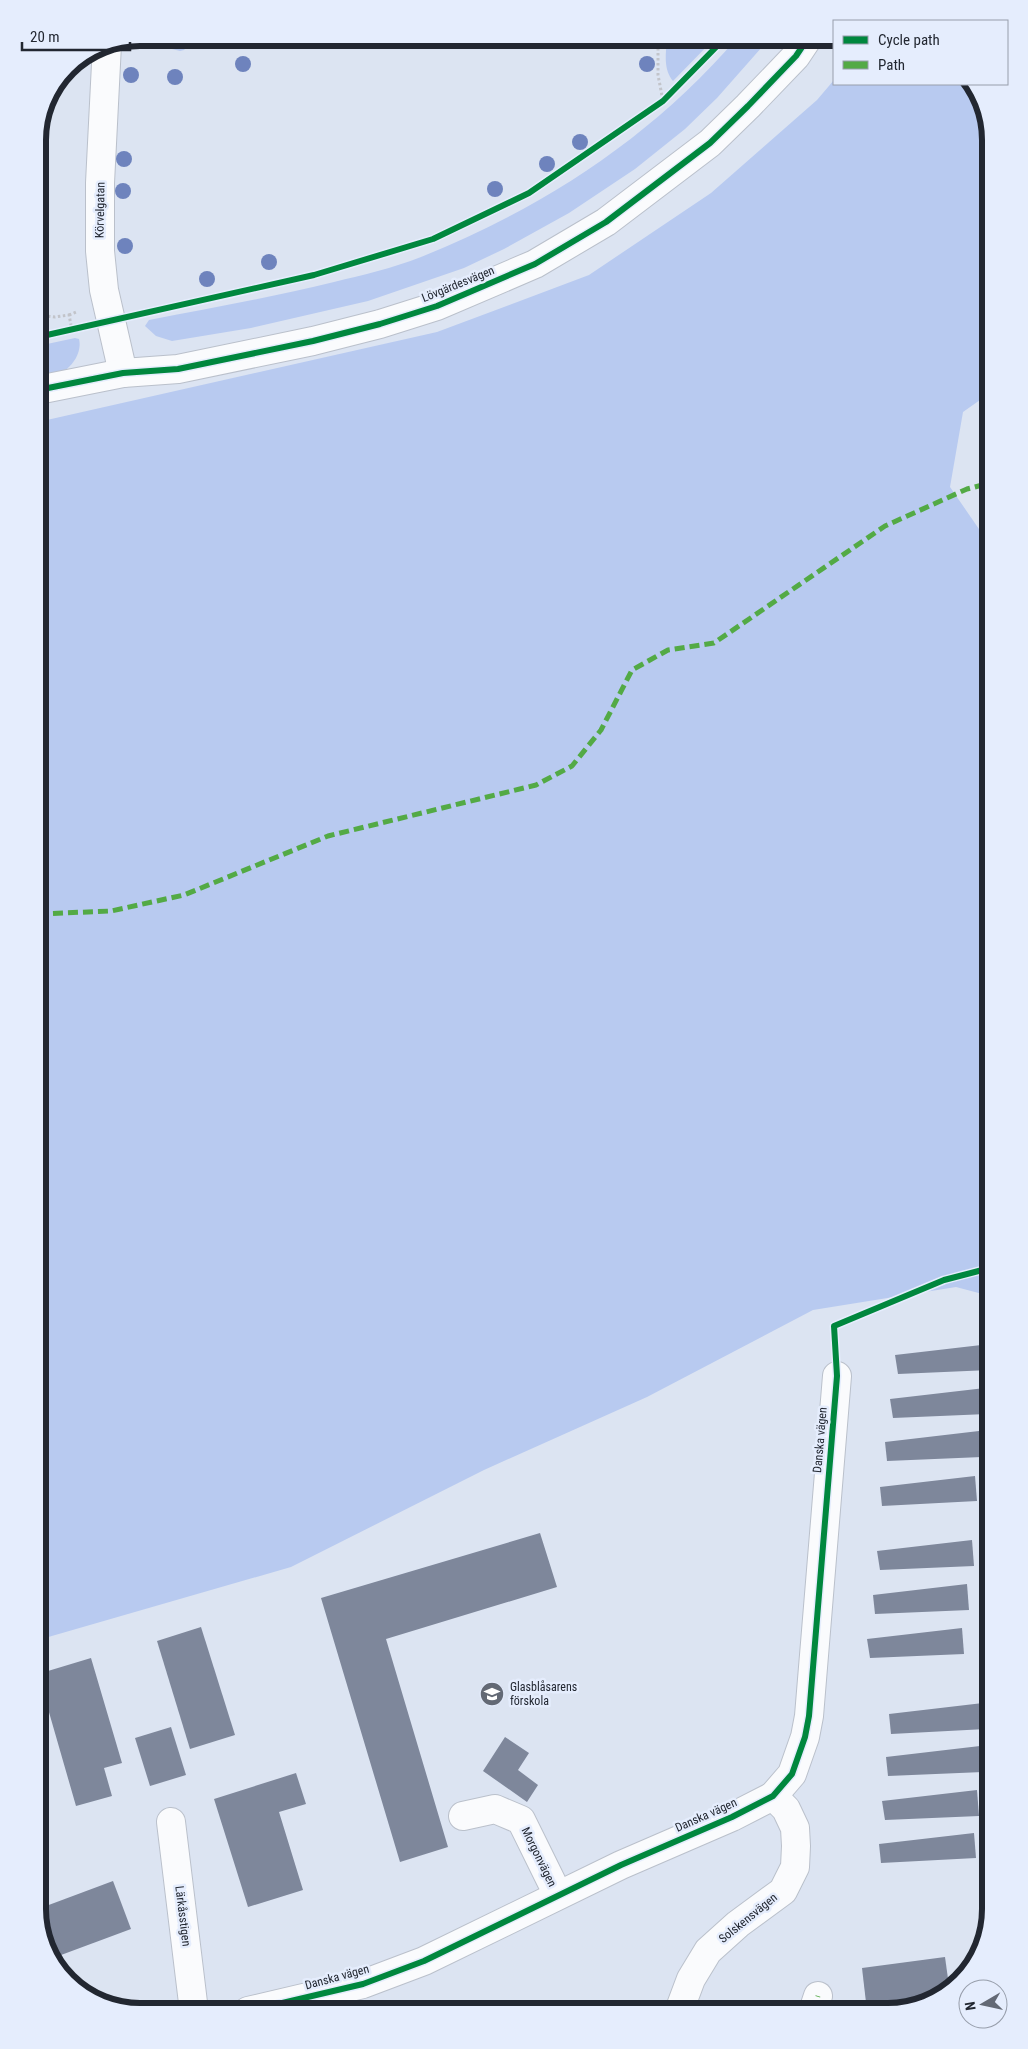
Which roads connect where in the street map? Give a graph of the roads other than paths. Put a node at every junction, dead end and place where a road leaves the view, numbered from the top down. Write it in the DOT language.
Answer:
graph roads {
  1 [pos="802,46"];
  2 [pos="107,52"];
  3 [pos="122,373"];
  4 [pos="46,388"];
  5 [pos="837,1376"];
  6 [pos="773,1796"];
  7 [pos="463,1816"];
  8 [pos="171,1822"];
  9 [pos="558,1895"];
  10 [pos="193,2003"];
  11 [pos="282,2003"];
  12 [pos="682,2003"];
  1 -- 3 [label="street, Lövgärdesvägen"];
  2 -- 3 [label="street, Körvelgatan"];
  3 -- 4 [label="street, Lövgärdesvägen"];
  5 -- 6 [label="street, Danska vägen"];
  6 -- 9 [label="street, Danska vägen"];
  6 -- 12 [label="street, Solskensvägen"];
  7 -- 9 [label="street, Morgonvägen"];
  8 -- 10 [label="street, Lärkåsstigen"];
  9 -- 11 [label="street, Danska vägen"];
}
